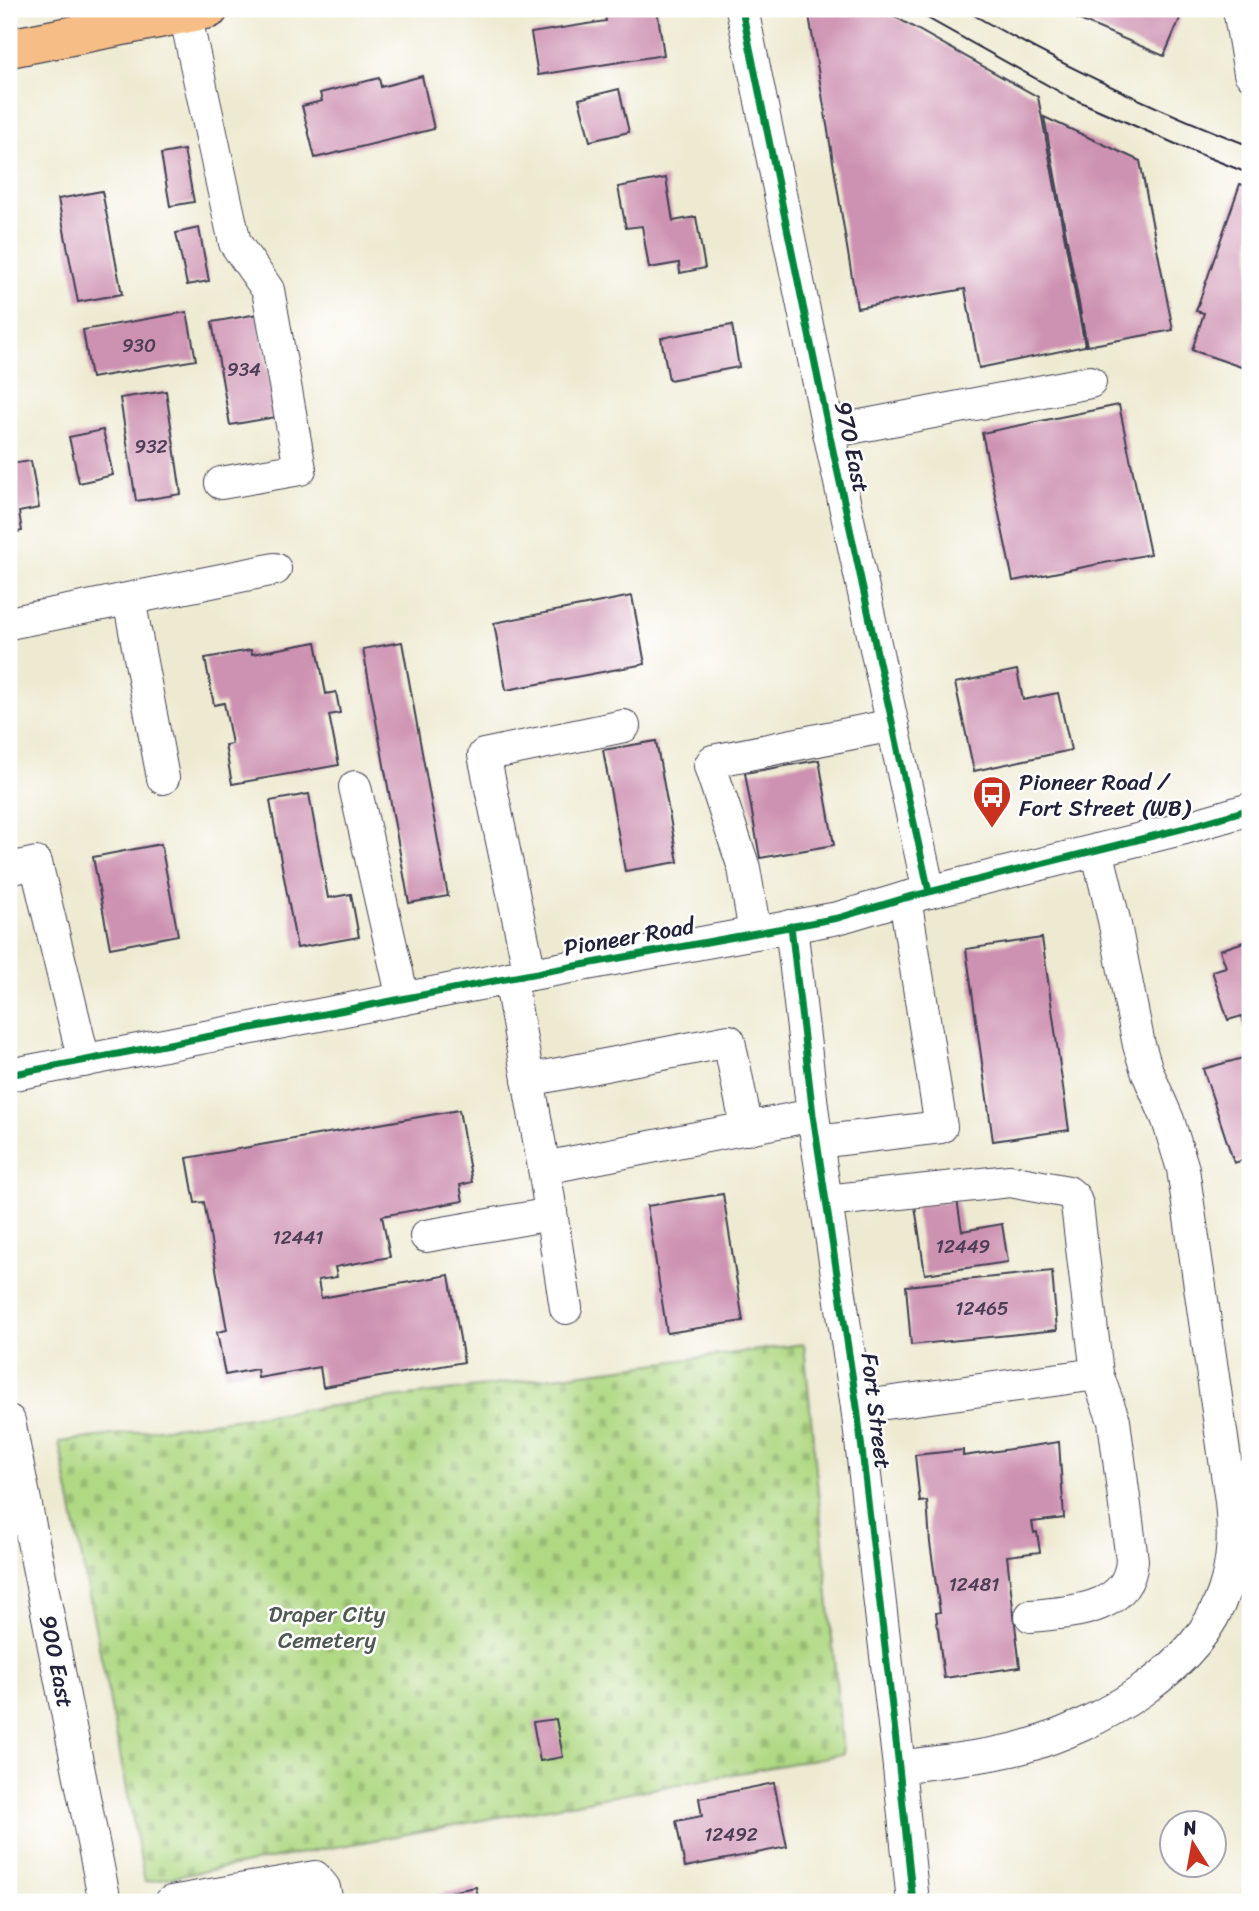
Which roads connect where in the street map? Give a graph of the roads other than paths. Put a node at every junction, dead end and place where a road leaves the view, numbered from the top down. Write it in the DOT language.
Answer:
graph roads {
  1 [pos="742,9"];
  2 [pos="1239,9"];
  3 [pos="193,10"];
  4 [pos="9,48"];
  5 [pos="1250,73"];
  6 [pos="1090,382"];
  7 [pos="829,432"];
  8 [pos="222,483"];
  9 [pos="275,569"];
  10 [pos="129,599"];
  11 [pos="9,623"];
  12 [pos="892,725"];
  13 [pos="624,726"];
  14 [pos="163,778"];
  15 [pos="355,787"];
  16 [pos="1250,808"];
  17 [pos="1097,850"];
  18 [pos="9,869"];
  19 [pos="917,895"];
  20 [pos="791,926"];
  21 [pos="755,933"];
  22 [pos="520,976"];
  23 [pos="403,999"];
  24 [pos="84,1060"];
  25 [pos="9,1075"];
  26 [pos="528,1080"];
  27 [pos="747,1129"];
  28 [pos="815,1129"];
  29 [pos="544,1168"];
  30 [pos="826,1201"];
  31 [pos="551,1214"];
  32 [pos="425,1236"];
  33 [pos="566,1308"];
  34 [pos="1097,1374"];
  35 [pos="857,1407"];
  36 [pos="9,1421"];
  37 [pos="1031,1616"];
  38 [pos="899,1767"];
  39 [pos="105,1902"];
  40 [pos="171,1902"];
  41 [pos="327,1902"];
  42 [pos="913,1902"];
  1 -- 7 [label="street, 970 East"];
  2 -- 5 [label="street"];
  3 -- 4 [label="main road"];
  3 -- 8 [label="street"];
  6 -- 7 [label="street"];
  7 -- 12 [label="street, 970 East"];
  9 -- 10 [label="street"];
  10 -- 11 [label="street"];
  10 -- 14 [label="street"];
  12 -- 19 [label="street, 970 East"];
  12 -- 21 [label="street"];
  13 -- 22 [label="street"];
  15 -- 23 [label="street"];
  16 -- 17 [label="street, Pioneer Road"];
  17 -- 19 [label="street, Pioneer Road"];
  17 -- 38 [label="street"];
  18 -- 24 [label="street"];
  19 -- 20 [label="street, Pioneer Road"];
  19 -- 28 [label="street, 970 East"];
  20 -- 21 [label="street, Pioneer Road"];
  20 -- 28 [label="street, Fort Street"];
  21 -- 22 [label="street, Pioneer Road"];
  22 -- 23 [label="street, Pioneer Road"];
  22 -- 26 [label="street"];
  23 -- 24 [label="street, Pioneer Road"];
  24 -- 25 [label="street, Pioneer Road"];
  26 -- 27 [label="street"];
  26 -- 29 [label="street"];
  27 -- 28 [label="street"];
  27 -- 29 [label="street"];
  28 -- 30 [label="street, Fort Street"];
  29 -- 31 [label="street"];
  30 -- 34 [label="street"];
  30 -- 35 [label="street, Fort Street"];
  31 -- 32 [label="street"];
  31 -- 33 [label="street"];
  34 -- 35 [label="street"];
  34 -- 37 [label="street"];
  35 -- 38 [label="street, Fort Street"];
  36 -- 39 [label="street, 900 East"];
  38 -- 42 [label="street, Fort Street"];
  40 -- 41 [label="street"];
}
